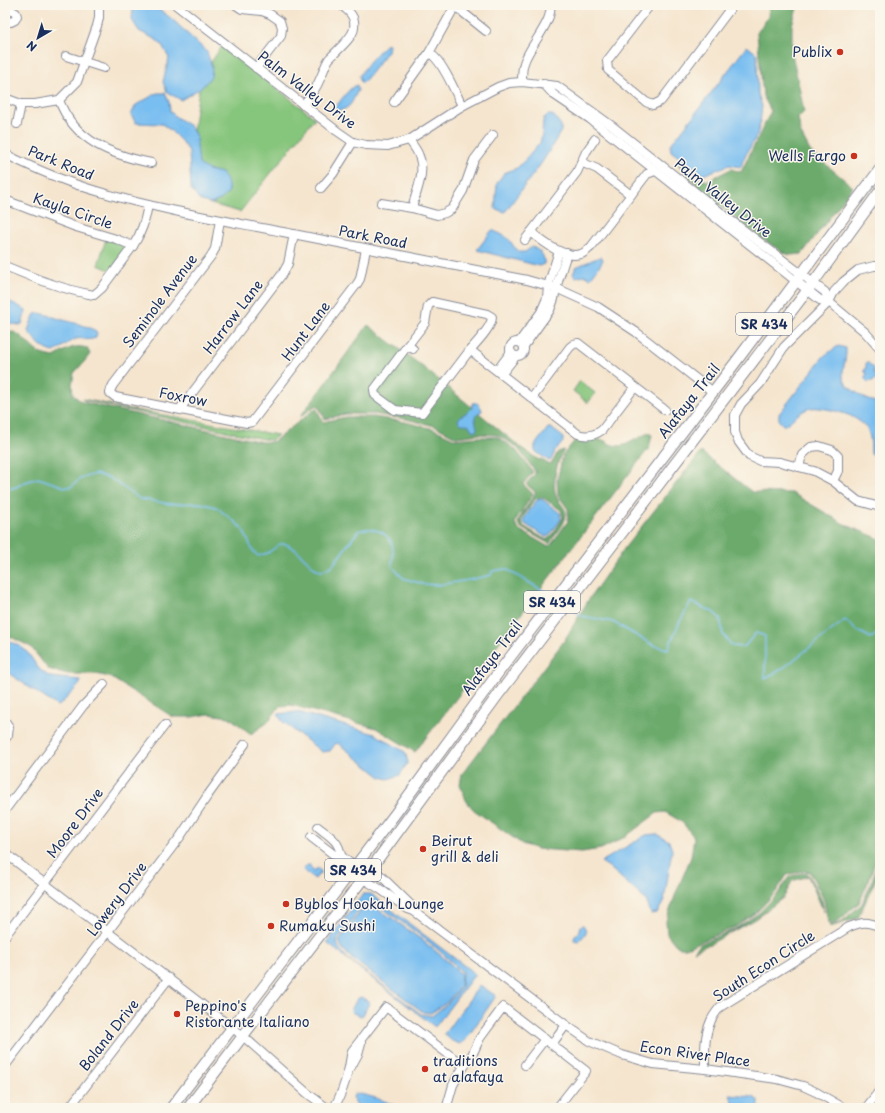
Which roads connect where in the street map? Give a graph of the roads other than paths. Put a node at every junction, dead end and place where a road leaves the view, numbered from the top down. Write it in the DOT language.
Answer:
graph roads {
  1 [pos="99,5"];
  2 [pos="176,5"];
  3 [pos="236,5"];
  4 [pos="341,5"];
  5 [pos="550,5"];
  6 [pos="650,5"];
  7 [pos="734,5"];
  8 [pos="5,7"];
  9 [pos="5,20"];
  10 [pos="486,31"];
  11 [pos="429,53"];
  12 [pos="66,56"];
  13 [pos="85,62"];
  14 [pos="104,68"];
  15 [pos="256,68"];
  16 [pos="522,82"];
  17 [pos="5,98"];
  18 [pos="59,100"];
  19 [pos="394,102"];
  20 [pos="21,104"];
  21 [pos="303,105"];
  22 [pos="462,106"];
  23 [pos="596,119"];
  24 [pos="17,124"];
  25 [pos="493,135"];
  26 [pos="595,139"];
  27 [pos="409,140"];
  28 [pos="353,142"];
  29 [pos="5,154"];
  30 [pos="581,162"];
  31 [pos="151,163"];
  32 [pos="880,169"];
  33 [pos="651,172"];
  34 [pos="880,180"];
  35 [pos="321,188"];
  36 [pos="880,191"];
  37 [pos="631,195"];
  38 [pos="5,200"];
  39 [pos="381,203"];
  40 [pos="148,205"];
  41 [pos="412,208"];
  42 [pos="859,219"];
  43 [pos="220,220"];
  44 [pos="531,232"];
  45 [pos="294,234"];
  46 [pos="524,240"];
  47 [pos="133,246"];
  48 [pos="366,249"];
  49 [pos="559,251"];
  50 [pos="567,253"];
  51 [pos="5,266"];
  52 [pos="880,266"];
  53 [pos="557,271"];
  54 [pos="798,278"];
  55 [pos="811,286"];
  56 [pos="552,287"];
  57 [pos="829,302"];
  58 [pos="522,344"];
  59 [pos="880,349"];
  60 [pos="470,350"];
  61 [pos="513,354"];
  62 [pos="499,372"];
  63 [pos="635,387"];
  64 [pos="713,392"];
  65 [pos="110,393"];
  66 [pos="532,398"];
  67 [pos="180,409"];
  68 [pos="665,410"];
  69 [pos="252,422"];
  70 [pos="680,458"];
  71 [pos="799,467"];
  72 [pos="833,481"];
  73 [pos="880,507"];
  74 [pos="614,521"];
  75 [pos="615,541"];
  76 [pos="498,673"];
  77 [pos="104,684"];
  78 [pos="498,695"];
  79 [pos="5,721"];
  80 [pos="165,725"];
  81 [pos="5,739"];
  82 [pos="245,744"];
  83 [pos="6,807"];
  84 [pos="395,814"];
  85 [pos="314,832"];
  86 [pos="5,853"];
  87 [pos="375,863"];
  88 [pos="355,867"];
  89 [pos="363,879"];
  90 [pos="45,884"];
  91 [pos="414,911"];
  92 [pos="880,927"];
  93 [pos="108,932"];
  94 [pos="321,934"];
  95 [pos="5,936"];
  96 [pos="169,978"];
  97 [pos="566,1025"];
  98 [pos="233,1028"];
  99 [pos="243,1036"];
  100 [pos="545,1039"];
  101 [pos="552,1044"];
  102 [pos="525,1065"];
  103 [pos="5,1066"];
  104 [pos="464,1066"];
  105 [pos="704,1069"];
  106 [pos="880,1090"];
  107 [pos="69,1108"];
  108 [pos="172,1108"];
  109 [pos="188,1108"];
  110 [pos="327,1108"];
  111 [pos="334,1108"];
  112 [pos="445,1108"];
  113 [pos="557,1108"];
  114 [pos="844,1108"];
  115 [pos="866,1108"];
  1 -- 13 [label="street"];
  2 -- 15 [label="street, Palm Valley Drive"];
  3 -- 15 [label="street"];
  4 -- 21 [label="street"];
  5 -- 16 [label="street"];
  6 -- 7 [label="street"];
  8 -- 9 [label="street"];
  10 -- 11 [label="street"];
  11 -- 19 [label="street"];
  11 -- 22 [label="street"];
  12 -- 13 [label="street"];
  13 -- 14 [label="street"];
  13 -- 18 [label="street"];
  15 -- 21 [label="street, Palm Valley Drive"];
  16 -- 22 [label="street, Palm Valley Drive"];
  16 -- 23 [label="street, Palm Valley Drive"];
  17 -- 20 [label="street"];
  18 -- 20 [label="street"];
  18 -- 31 [label="street"];
  20 -- 24 [label="street"];
  21 -- 28 [label="street, Palm Valley Drive"];
  22 -- 27 [label="street, Palm Valley Drive"];
  23 -- 33 [label="street, Palm Valley Drive"];
  23 -- 54 [label="street, Palm Valley Drive"];
  25 -- 41 [label="street"];
  26 -- 30 [label="street"];
  27 -- 28 [label="street, Palm Valley Drive"];
  27 -- 41 [label="street"];
  28 -- 35 [label="street"];
  29 -- 40 [label="street, Park Road"];
  30 -- 37 [label="street"];
  30 -- 44 [label="street"];
  32 -- 54 [label="main road, Alafaya Trail / SR 434"];
  33 -- 37 [label="street"];
  33 -- 54 [label="street, Palm Valley Drive"];
  34 -- 42 [label="main road"];
  36 -- 42 [label="main road, Alafaya Trail / SR 434"];
  37 -- 50 [label="street"];
  38 -- 47 [label="street, Kayla Circle"];
  39 -- 41 [label="street"];
  40 -- 43 [label="street, Park Road"];
  40 -- 47 [label="street"];
  42 -- 55 [label="main road, Alafaya Trail / SR 434"];
  43 -- 45 [label="street, Park Road"];
  43 -- 65 [label="street, Seminole Avenue"];
  44 -- 46 [label="street"];
  44 -- 49 [label="street"];
  45 -- 48 [label="street, Park Road"];
  45 -- 67 [label="street, Harrow Lane"];
  47 -- 51 [label="street"];
  48 -- 56 [label="street, Park Road"];
  48 -- 69 [label="street, Hunt Lane"];
  49 -- 50 [label="street"];
  49 -- 53 [label="street"];
  50 -- 53 [label="street"];
  52 -- 57 [label="street"];
  53 -- 56 [label="street"];
  54 -- 55 [label="street, Palm Valley Drive"];
  54 -- 64 [label="main road, Alafaya Trail / SR 434"];
  55 -- 57 [label="street, Palm Valley Drive"];
  55 -- 70 [label="main road, Alafaya Trail / SR 434"];
  56 -- 58 [label="street"];
  56 -- 64 [label="street, Park Road"];
  57 -- 59 [label="street, Palm Valley Drive"];
  57 -- 71 [label="street"];
  58 -- 61 [label="street"];
  58 -- 61 [label="street"];
  60 -- 60 [label="street"];
  60 -- 62 [label="street"];
  61 -- 62 [label="street"];
  62 -- 66 [label="street"];
  63 -- 66 [label="street"];
  63 -- 66 [label="street"];
  63 -- 68 [label="street"];
  64 -- 70 [label="main road"];
  64 -- 74 [label="main road, Alafaya Trail / SR 434"];
  65 -- 67 [label="street, Foxrow"];
  67 -- 69 [label="street, Foxrow"];
  70 -- 75 [label="main road, Alafaya Trail / SR 434"];
  71 -- 72 [label="street"];
  71 -- 72 [label="street"];
  72 -- 73 [label="street"];
  74 -- 75 [label="main road"];
  74 -- 76 [label="main road, Alafaya Trail / SR 434"];
  75 -- 78 [label="main road, Alafaya Trail / SR 434"];
  76 -- 78 [label="main road"];
  76 -- 84 [label="main road, Alafaya Trail / SR 434"];
  77 -- 83 [label="street"];
  78 -- 87 [label="main road, Alafaya Trail / SR 434"];
  79 -- 81 [label="street"];
  80 -- 90 [label="street, Moore Drive"];
  82 -- 93 [label="street, Lowery Drive"];
  84 -- 88 [label="main road, Alafaya Trail / SR 434"];
  84 -- 89 [label="main road"];
  85 -- 88 [label="street"];
  86 -- 90 [label="street"];
  87 -- 89 [label="main road, Alafaya Trail / SR 434"];
  87 -- 91 [label="street, Econ River Place"];
  88 -- 94 [label="main road"];
  88 -- 98 [label="main road, Alafaya Trail / SR 434"];
  89 -- 91 [label="street, Econ River Place"];
  89 -- 94 [label="main road, Alafaya Trail / SR 434"];
  90 -- 93 [label="street"];
  90 -- 95 [label="street, Moore Drive"];
  91 -- 97 [label="street, Econ River Place"];
  92 -- 105 [label="street, South Econ Circle"];
  93 -- 96 [label="street"];
  93 -- 103 [label="street, Lowery Drive"];
  94 -- 99 [label="main road, Alafaya Trail / SR 434"];
  96 -- 98 [label="street"];
  96 -- 107 [label="street, Boland Drive"];
  97 -- 101 [label="street"];
  97 -- 105 [label="street, Econ River Place"];
  98 -- 99 [label="street"];
  98 -- 108 [label="main road, Alafaya Trail / SR 434"];
  99 -- 109 [label="main road, Alafaya Trail / SR 434"];
  99 -- 110 [label="street"];
  100 -- 101 [label="street"];
  100 -- 102 [label="street"];
  100 -- 104 [label="street"];
  101 -- 113 [label="street"];
  104 -- 111 [label="street"];
  104 -- 112 [label="street"];
  105 -- 114 [label="street, Econ River Place"];
  106 -- 115 [label="street"];
}
